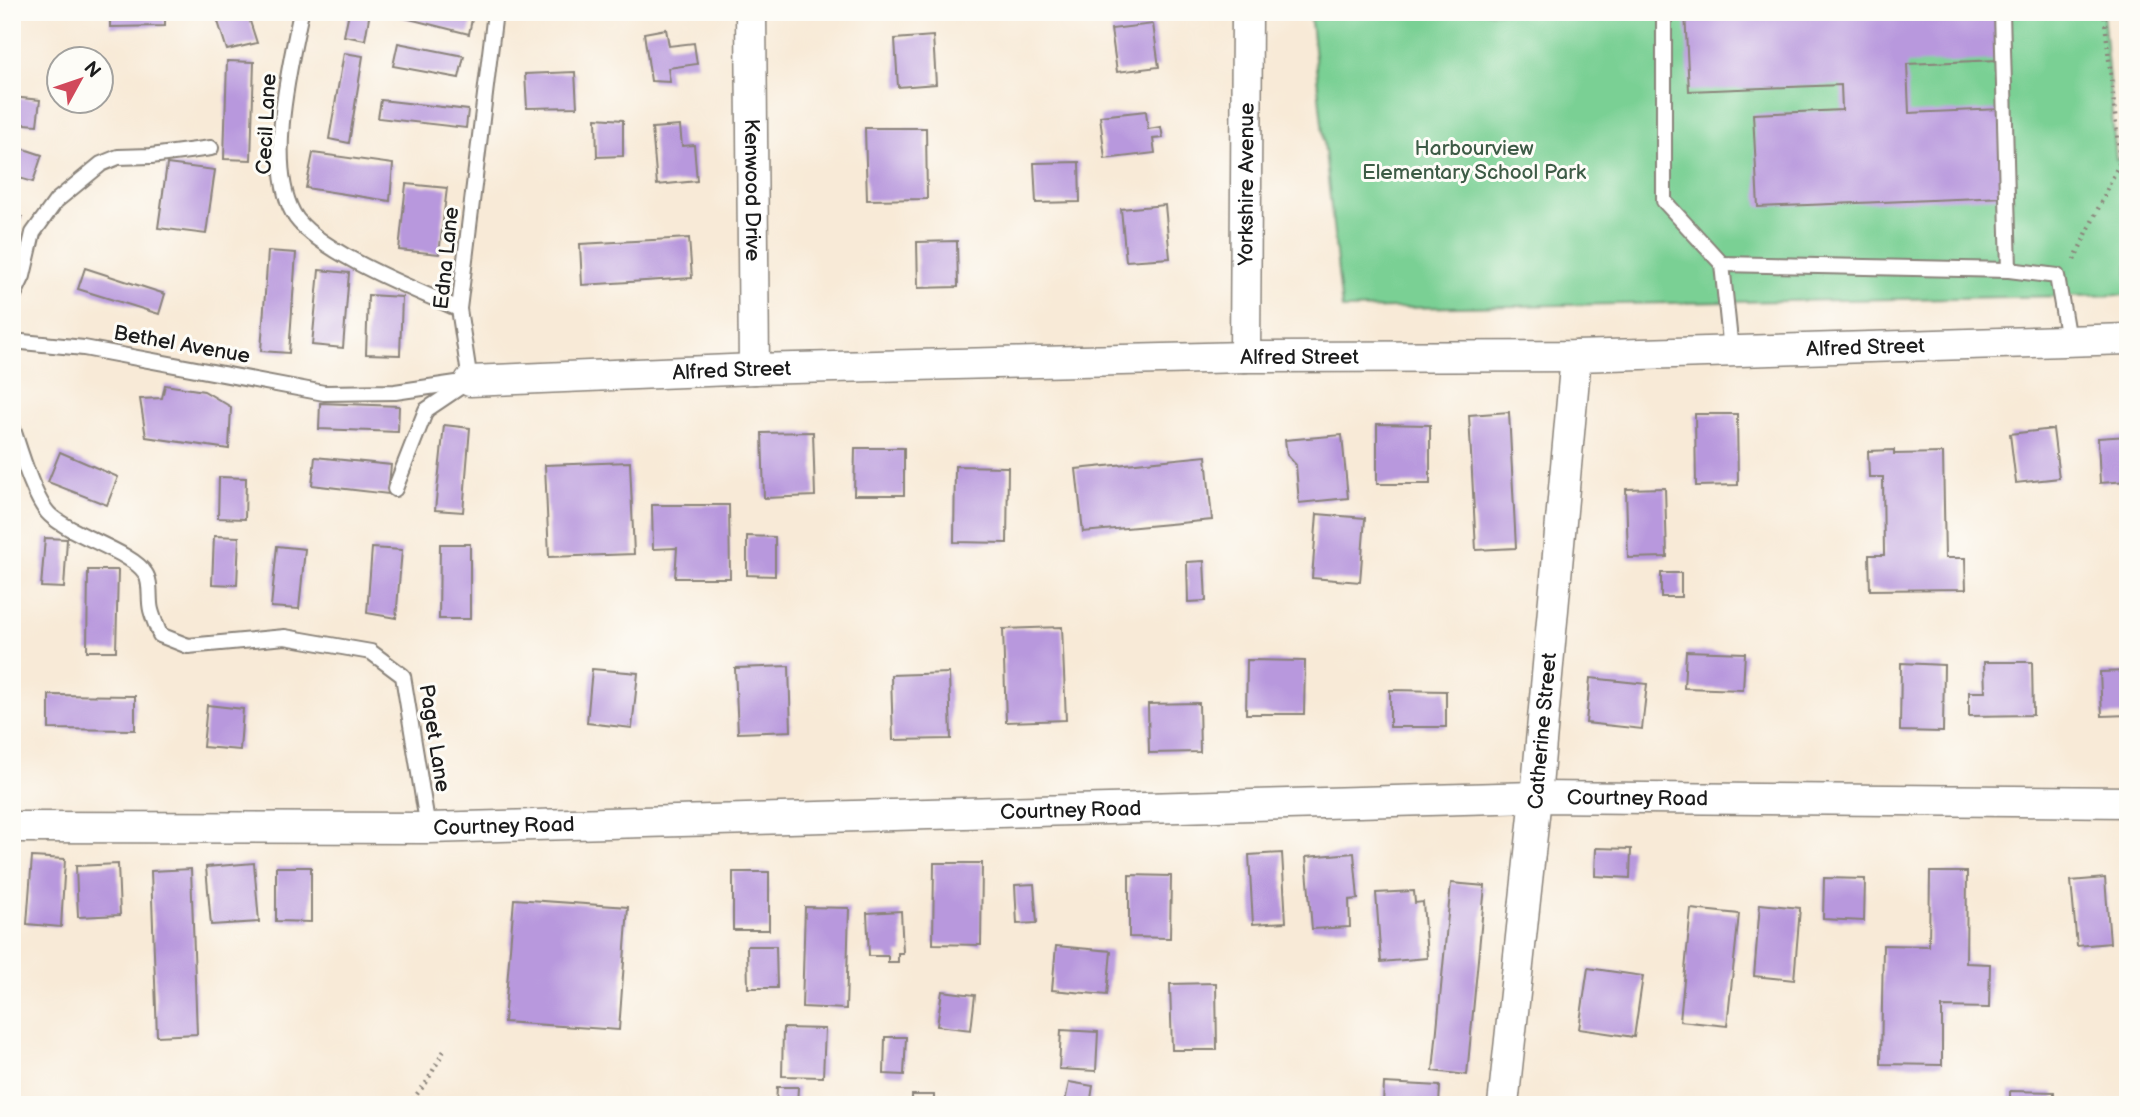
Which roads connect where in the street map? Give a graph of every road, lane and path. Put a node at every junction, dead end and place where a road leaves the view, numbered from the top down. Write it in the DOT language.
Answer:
graph roads {
  1 [pos="301,12"];
  2 [pos="495,12"];
  3 [pos="751,12"];
  4 [pos="1247,12"];
  5 [pos="1664,12"];
  6 [pos="2002,12"];
  7 [pos="2104,12"];
  8 [pos="2123,12"];
  9 [pos="2128,61"];
  10 [pos="211,148"];
  11 [pos="1722,264"];
  12 [pos="2009,270"];
  13 [pos="2058,295"];
  14 [pos="12,299"];
  15 [pos="459,309"];
  16 [pos="2128,339"];
  17 [pos="2068,340"];
  18 [pos="12,341"];
  19 [pos="1731,351"];
  20 [pos="1576,356"];
  21 [pos="1245,357"];
  22 [pos="754,369"];
  23 [pos="470,381"];
  24 [pos="12,426"];
  25 [pos="395,489"];
  26 [pos="1536,797"];
  27 [pos="2128,802"];
  28 [pos="12,827"];
  29 [pos="428,828"];
  30 [pos="445,1049"];
  31 [pos="408,1105"];
  32 [pos="1503,1105"];
  1 -- 15 [label="lane, Cecil Lane"];
  2 -- 15 [label="lane, Edna Lane"];
  3 -- 22 [label="street, Kenwood Drive"];
  4 -- 21 [label="street, Yorkshire Avenue"];
  5 -- 11 [label="lane"];
  6 -- 12 [label="lane"];
  7 -- 13 [label="path"];
  8 -- 9 [label="path"];
  10 -- 14 [label="lane"];
  11 -- 12 [label="lane"];
  11 -- 19 [label="lane"];
  12 -- 13 [label="lane"];
  13 -- 17 [label="lane"];
  15 -- 23 [label="lane, Edna Lane"];
  16 -- 17 [label="street, Alfred Street"];
  17 -- 19 [label="street, Alfred Street"];
  18 -- 23 [label="lane, Bethel Avenue"];
  19 -- 20 [label="street, Alfred Street"];
  20 -- 21 [label="street, Alfred Street"];
  20 -- 26 [label="street, Catherine Street"];
  21 -- 22 [label="street, Alfred Street"];
  22 -- 23 [label="street, Alfred Street"];
  23 -- 25 [label="lane"];
  24 -- 29 [label="lane, Paget Lane"];
  26 -- 27 [label="street, Courtney Road"];
  26 -- 29 [label="street, Courtney Road"];
  26 -- 32 [label="street, Catherine Street"];
  28 -- 29 [label="street, Courtney Road"];
  30 -- 31 [label="path"];
}
